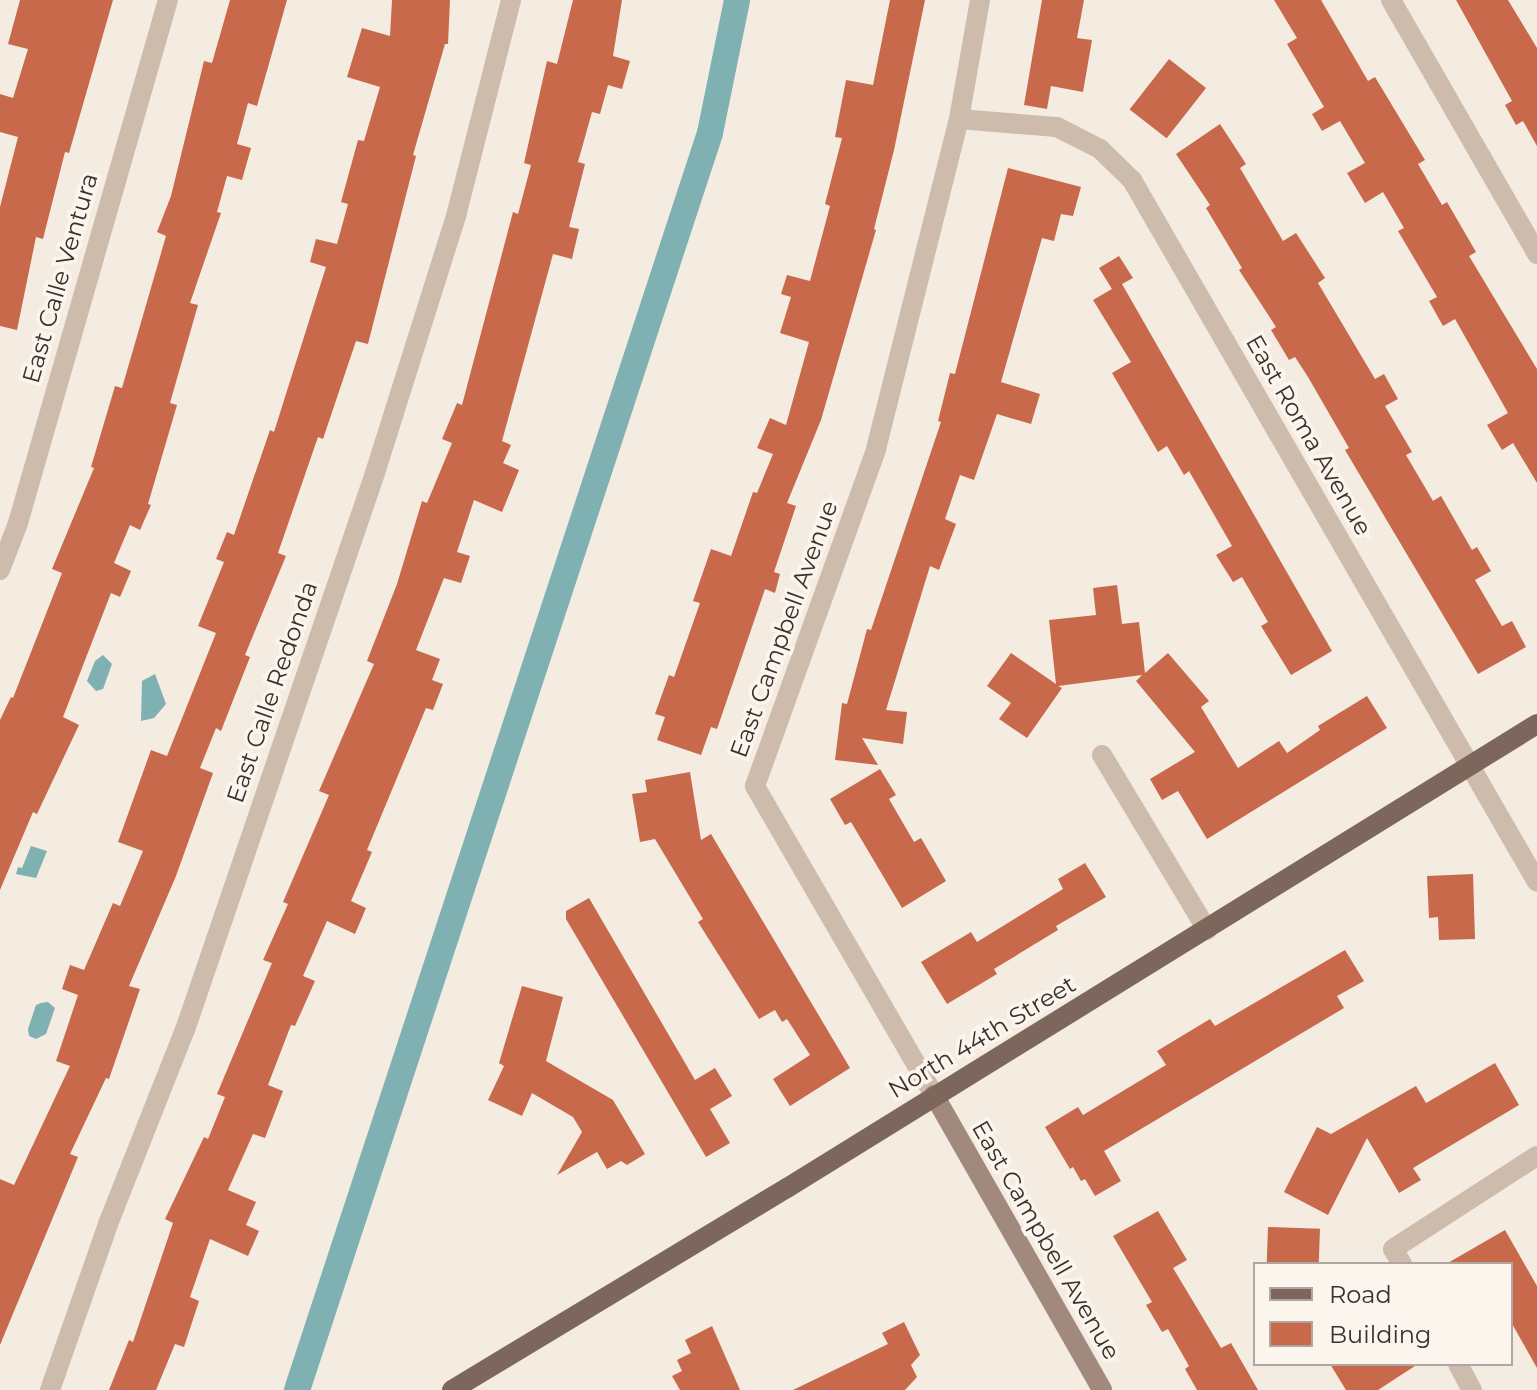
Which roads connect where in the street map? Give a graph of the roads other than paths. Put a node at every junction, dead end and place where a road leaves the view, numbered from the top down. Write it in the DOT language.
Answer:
graph roads {
  1 [pos="168,0"];
  2 [pos="511,0"];
  3 [pos="980,0"];
  4 [pos="1391,0"];
  5 [pos="959,119"];
  6 [pos="1537,254"];
  7 [pos="0,570"];
  8 [pos="1537,724"];
  9 [pos="1102,755"];
  10 [pos="1469,767"];
  11 [pos="1537,882"];
  12 [pos="1207,930"];
  13 [pos="934,1095"];
  14 [pos="1537,1156"];
  15 [pos="1398,1256"];
  16 [pos="1459,1366"];
  17 [pos="50,1390"];
  18 [pos="452,1390"];
  19 [pos="1102,1390"];
  20 [pos="1472,1390"];
  1 -- 7 [label="street, East Calle Ventura"];
  2 -- 17 [label="street, East Calle Redonda"];
  3 -- 5 [label="street, East Campbell Avenue"];
  4 -- 6 [label="street"];
  5 -- 10 [label="street, East Roma Avenue"];
  5 -- 13 [label="street, East Campbell Avenue"];
  8 -- 10 [label="main road, North 44th Street"];
  9 -- 12 [label="street"];
  10 -- 11 [label="street, East Roma Avenue"];
  10 -- 12 [label="main road, North 44th Street"];
  12 -- 13 [label="main road, North 44th Street"];
  13 -- 18 [label="main road, North 44th Street"];
  13 -- 19 [label="street, East Campbell Avenue"];
  14 -- 15 [label="street"];
  16 -- 20 [label="street"];
}
